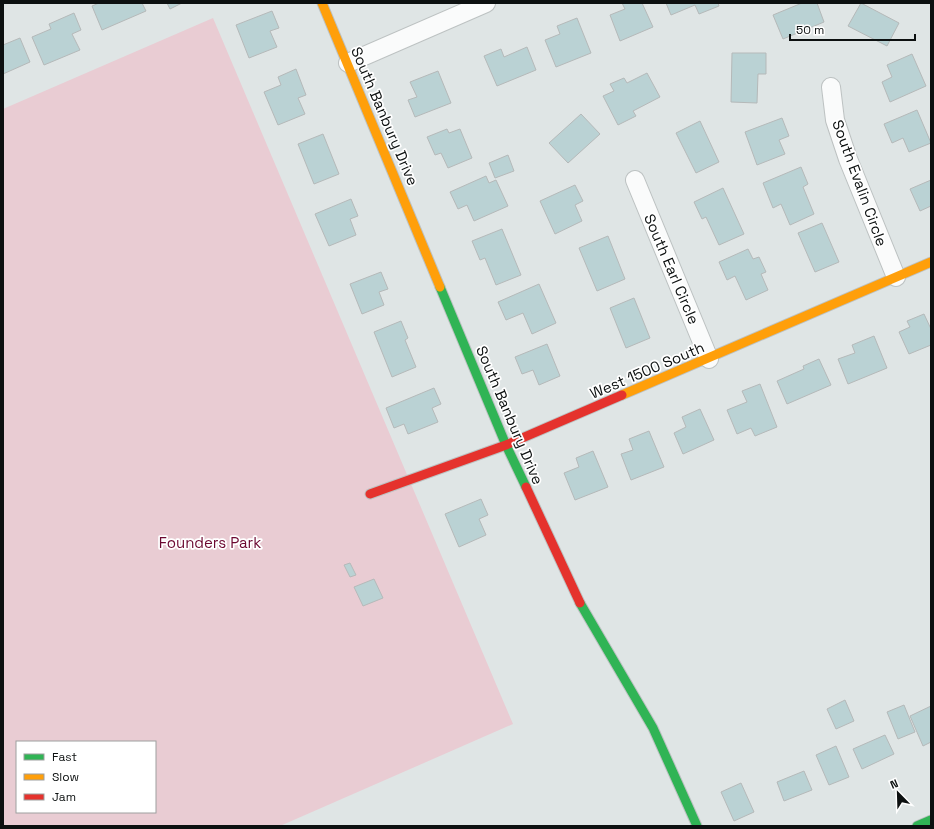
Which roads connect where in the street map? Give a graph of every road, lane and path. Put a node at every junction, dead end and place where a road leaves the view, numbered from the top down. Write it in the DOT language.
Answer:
graph roads {
  1 [pos="322,3"];
  2 [pos="486,3"];
  3 [pos="348,63"];
  4 [pos="831,87"];
  5 [pos="634,180"];
  6 [pos="931,262"];
  7 [pos="896,277"];
  8 [pos="709,359"];
  9 [pos="506,445"];
  10 [pos="370,494"];
  11 [pos="931,820"];
  12 [pos="697,826"];
  13 [pos="917,826"];
  1 -- 3 [label="street, South Banbury Drive"];
  2 -- 3 [label="street"];
  3 -- 9 [label="street, South Banbury Drive"];
  4 -- 7 [label="street, South Evalin Circle"];
  5 -- 8 [label="street, South Earl Circle"];
  6 -- 7 [label="street, West 1500 South"];
  7 -- 8 [label="street, West 1500 South"];
  8 -- 9 [label="street, West 1500 South"];
  9 -- 10 [label="street, West 1500 South"];
  9 -- 12 [label="street, South Banbury Drive"];
  11 -- 13 [label="street"];
}
